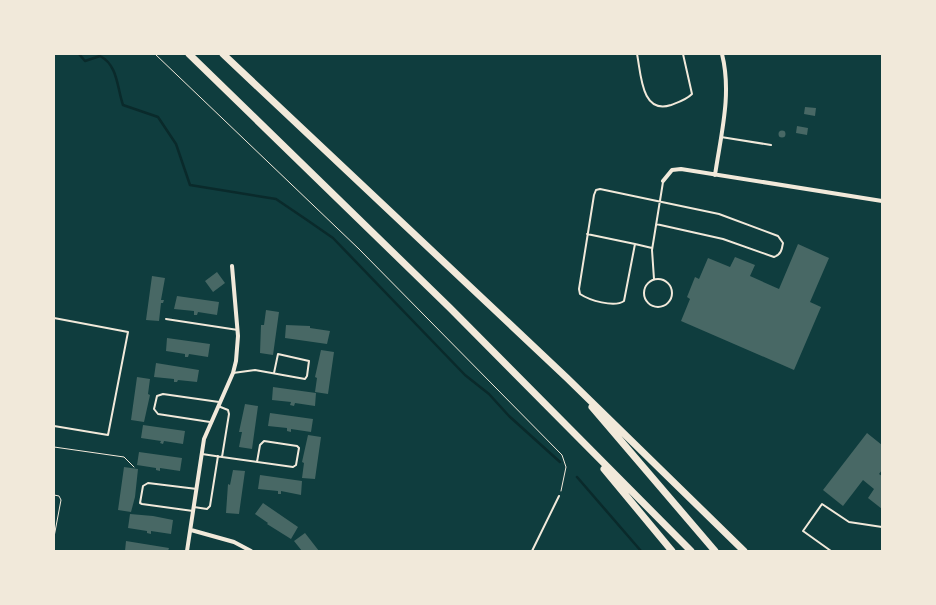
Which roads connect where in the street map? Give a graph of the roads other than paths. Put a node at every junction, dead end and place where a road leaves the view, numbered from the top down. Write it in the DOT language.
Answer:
graph roads {
  1 [pos="189,54"];
  2 [pos="223,54"];
  3 [pos="637,54"];
  4 [pos="683,54"];
  5 [pos="722,54"];
  6 [pos="721,137"];
  7 [pos="771,145"];
  8 [pos="715,175"];
  9 [pos="663,181"];
  10 [pos="882,201"];
  11 [pos="660,202"];
  12 [pos="656,224"];
  13 [pos="587,234"];
  14 [pos="635,244"];
  15 [pos="652,248"];
  16 [pos="232,266"];
  17 [pos="654,279"];
  18 [pos="54,318"];
  19 [pos="166,319"];
  20 [pos="238,330"];
  21 [pos="233,373"];
  22 [pos="274,373"];
  23 [pos="567,378"];
  24 [pos="218,404"];
  25 [pos="210,422"];
  26 [pos="54,426"];
  27 [pos="580,439"];
  28 [pos="202,454"];
  29 [pos="218,456"];
  30 [pos="222,457"];
  31 [pos="257,462"];
  32 [pos="197,490"];
  33 [pos="559,496"];
  34 [pos="194,509"];
  35 [pos="882,527"];
  36 [pos="191,530"];
  37 [pos="188,551"];
  38 [pos="251,551"];
  39 [pos="532,551"];
  40 [pos="672,551"];
  41 [pos="690,551"];
  42 [pos="715,551"];
  43 [pos="744,551"];
  44 [pos="831,551"];
  1 -- 27 [label="highway"];
  2 -- 23 [label="highway"];
  3 -- 4 [label="lane"];
  5 -- 6 [label="street"];
  6 -- 7 [label="lane"];
  6 -- 8 [label="street"];
  8 -- 9 [label="street"];
  8 -- 10 [label="street"];
  9 -- 11 [label="lane"];
  11 -- 12 [label="lane"];
  11 -- 12 [label="lane"];
  11 -- 13 [label="lane"];
  12 -- 15 [label="lane"];
  13 -- 14 [label="lane"];
  13 -- 14 [label="lane"];
  14 -- 15 [label="lane"];
  15 -- 17 [label="lane"];
  16 -- 20 [label="street"];
  17 -- 17 [label="lane"];
  18 -- 26 [label="lane"];
  19 -- 20 [label="lane"];
  20 -- 21 [label="street"];
  21 -- 22 [label="lane"];
  21 -- 24 [label="street"];
  22 -- 22 [label="lane"];
  23 -- 42 [label="highway"];
  23 -- 43 [label="highway"];
  24 -- 25 [label="street"];
  24 -- 25 [label="lane"];
  24 -- 30 [label="lane"];
  25 -- 28 [label="street"];
  27 -- 40 [label="highway"];
  27 -- 41 [label="highway"];
  28 -- 29 [label="lane"];
  28 -- 32 [label="street"];
  29 -- 30 [label="lane"];
  29 -- 34 [label="lane"];
  30 -- 31 [label="lane"];
  31 -- 31 [label="lane"];
  32 -- 34 [label="street"];
  32 -- 34 [label="lane"];
  33 -- 39 [label="lane"];
  34 -- 36 [label="street"];
  35 -- 44 [label="lane"];
  36 -- 37 [label="street"];
  36 -- 38 [label="street"];
}
